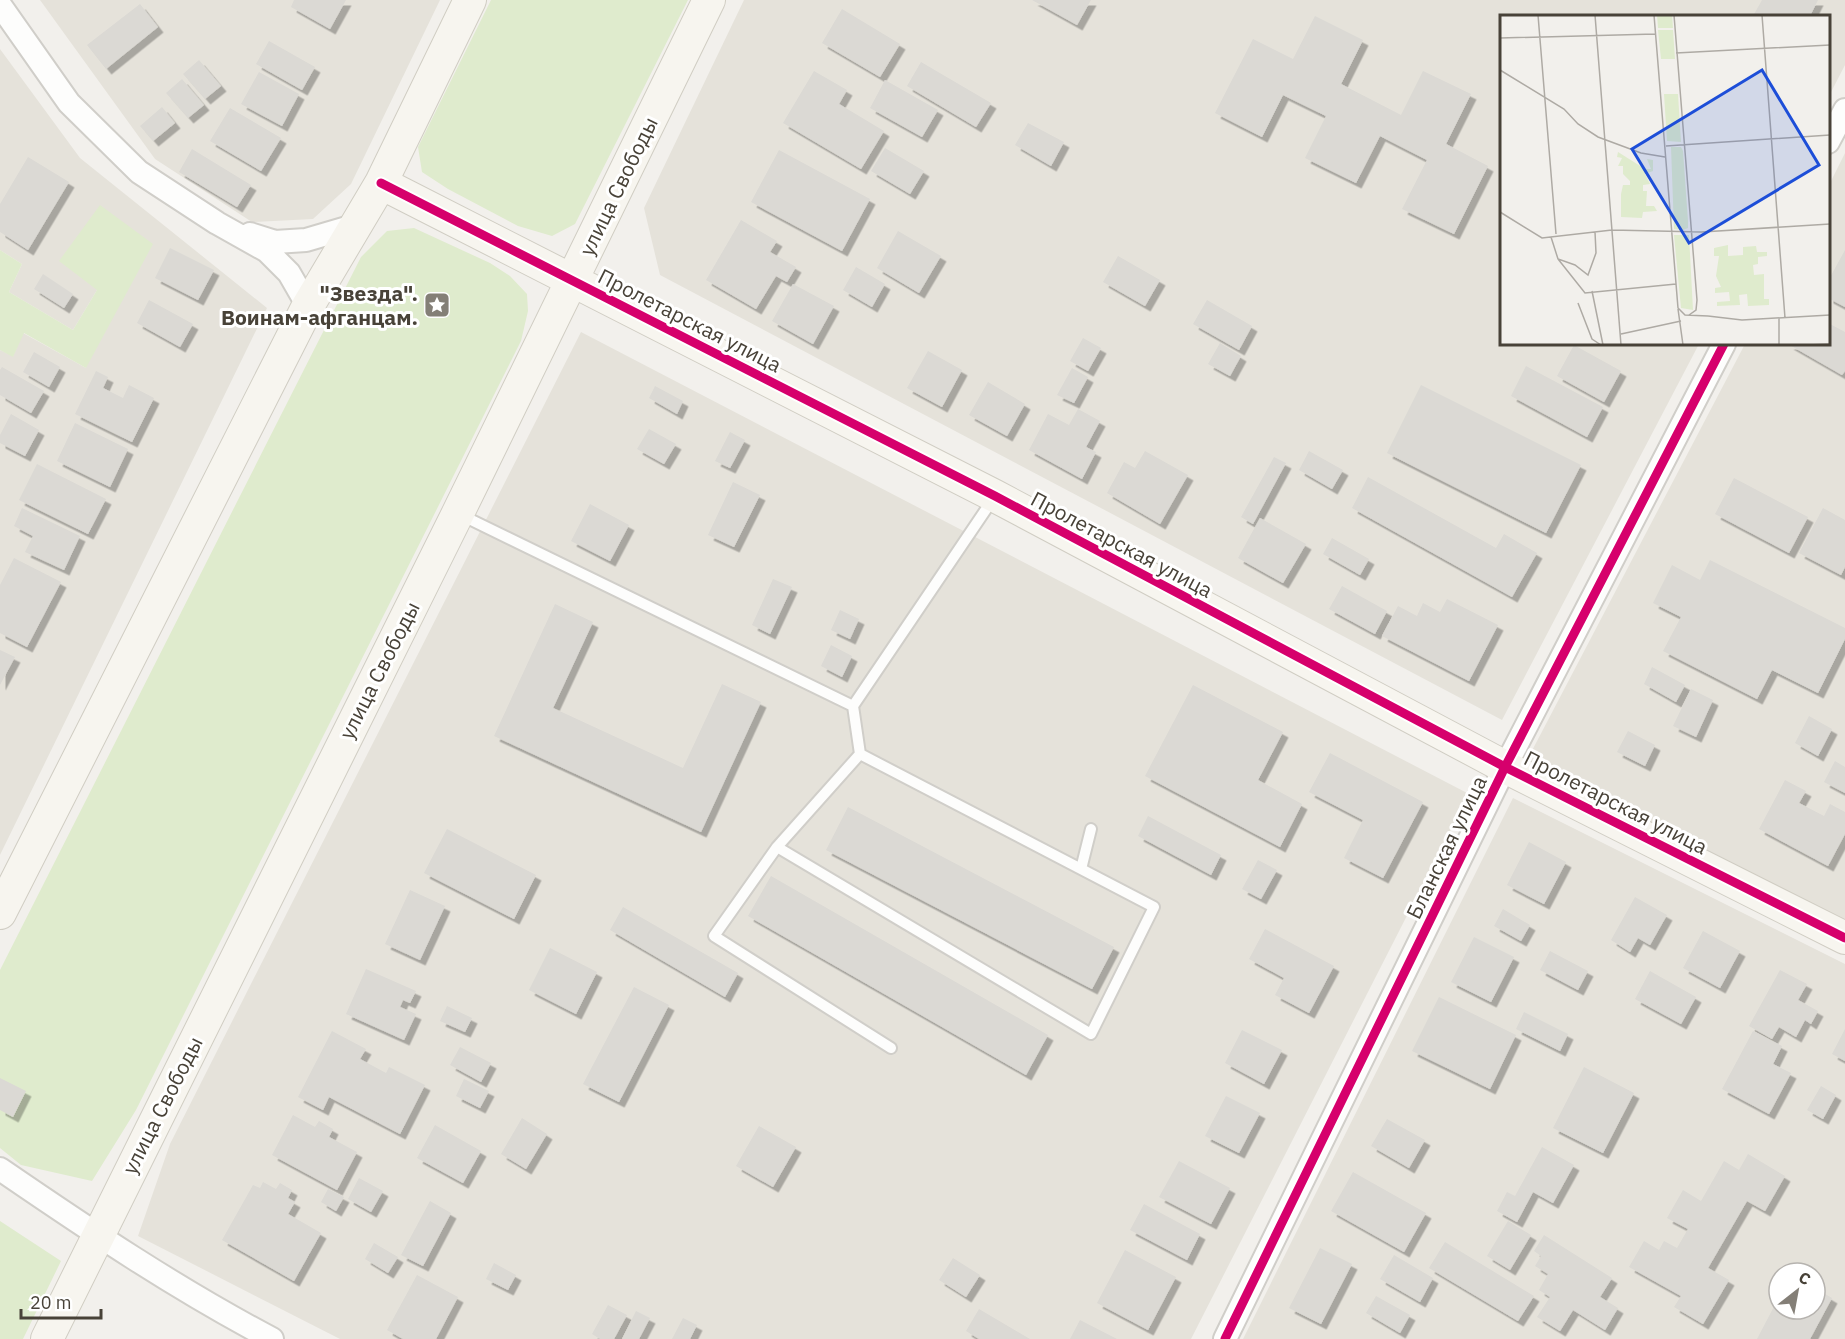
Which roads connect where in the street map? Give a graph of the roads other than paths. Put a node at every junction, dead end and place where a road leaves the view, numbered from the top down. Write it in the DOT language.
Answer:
graph roads {
  1 [pos="470,0"];
  2 [pos="709,0"];
  3 [pos="0,5"];
  4 [pos="1845,110"];
  5 [pos="1830,138"];
  6 [pos="381,183"];
  7 [pos="217,224"];
  8 [pos="357,225"];
  9 [pos="571,281"];
  10 [pos="308,306"];
  11 [pos="1723,345"];
  12 [pos="995,496"];
  13 [pos="458,513"];
  14 [pos="852,706"];
  15 [pos="860,754"];
  16 [pos="1505,767"];
  17 [pos="1091,829"];
  18 [pos="777,847"];
  19 [pos="1081,869"];
  20 [pos="0,913"];
  21 [pos="1845,938"];
  22 [pos="891,1048"];
  23 [pos="0,1169"];
  24 [pos="97,1235"];
  25 [pos="47,1339"];
  26 [pos="272,1339"];
  27 [pos="1225,1339"];
  1 -- 6 [label="main road"];
  2 -- 9 [label="main road, улица Свободы"];
  3 -- 7 [label="street"];
  4 -- 5 [label="street"];
  6 -- 8 [label="main road"];
  6 -- 9 [label="main road, Пролетарская улица"];
  7 -- 8 [label="street"];
  7 -- 10 [label="street"];
  8 -- 10 [label="main road"];
  9 -- 12 [label="main road, Пролетарская улица"];
  9 -- 13 [label="main road, улица Свободы"];
  10 -- 20 [label="main road"];
  11 -- 16 [label="street, Бланская улица"];
  12 -- 14 [label="lane"];
  12 -- 16 [label="main road, Пролетарская улица"];
  13 -- 14 [label="lane"];
  13 -- 24 [label="main road, улица Свободы"];
  14 -- 15 [label="lane"];
  15 -- 18 [label="lane"];
  15 -- 19 [label="lane"];
  16 -- 21 [label="main road, Пролетарская улица"];
  16 -- 27 [label="street, Бланская улица"];
  17 -- 19 [label="lane"];
  18 -- 19 [label="lane"];
  18 -- 22 [label="lane"];
  23 -- 24 [label="street"];
  24 -- 25 [label="main road, улица Свободы"];
  24 -- 26 [label="street"];
}
